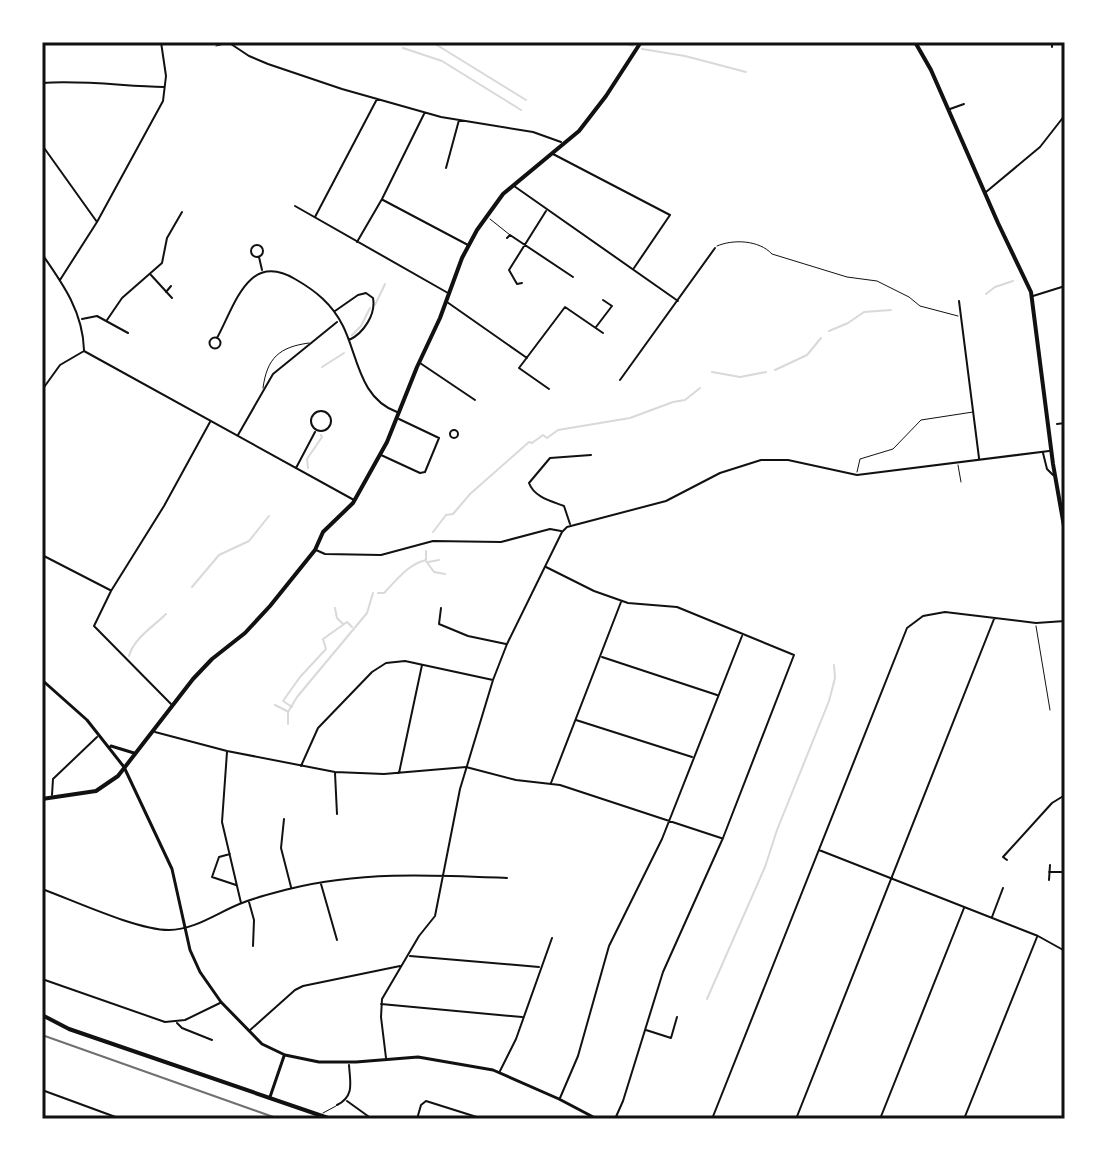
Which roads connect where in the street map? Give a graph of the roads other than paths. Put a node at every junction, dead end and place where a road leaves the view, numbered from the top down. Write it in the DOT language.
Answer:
graph roads {
  1 [pos="161,42"];
  2 [pos="228,42"];
  3 [pos="641,42"];
  4 [pos="915,42"];
  5 [pos="216,46"];
  6 [pos="42,83"];
  7 [pos="165,87"];
  8 [pos="378,98"];
  9 [pos="964,104"];
  10 [pos="948,110"];
  11 [pos="425,113"];
  12 [pos="1065,115"];
  13 [pos="459,119"];
  14 [pos="567,143"];
  15 [pos="42,145"];
  16 [pos="553,154"];
  17 [pos="446,168"];
  18 [pos="513,185"];
  19 [pos="984,192"];
  20 [pos="382,199"];
  21 [pos="295,206"];
  22 [pos="547,209"];
  23 [pos="182,212"];
  24 [pos="314,217"];
  25 [pos="490,219"];
  26 [pos="97,222"];
  27 [pos="165,222"];
  28 [pos="173,226"];
  29 [pos="508,236"];
  30 [pos="357,242"];
  31 [pos="468,245"];
  32 [pos="525,245"];
  33 [pos="715,248"];
  34 [pos="42,254"];
  35 [pos="259,257"];
  36 [pos="633,269"];
  37 [pos="262,271"];
  38 [pos="566,272"];
  39 [pos="150,275"];
  40 [pos="563,276"];
  41 [pos="573,277"];
  42 [pos="60,280"];
  43 [pos="518,285"];
  44 [pos="171,286"];
  45 [pos="1065,286"];
  46 [pos="166,293"];
  47 [pos="449,293"];
  48 [pos="1032,296"];
  49 [pos="172,298"];
  50 [pos="603,300"];
  51 [pos="678,301"];
  52 [pos="959,301"];
  53 [pos="446,302"];
  54 [pos="334,312"];
  55 [pos="961,316"];
  56 [pos="80,320"];
  57 [pos="107,320"];
  58 [pos="339,320"];
  59 [pos="595,328"];
  60 [pos="123,330"];
  61 [pos="128,333"];
  62 [pos="603,333"];
  63 [pos="120,335"];
  64 [pos="217,338"];
  65 [pos="347,341"];
  66 [pos="311,342"];
  67 [pos="290,346"];
  68 [pos="84,351"];
  69 [pos="296,354"];
  70 [pos="527,358"];
  71 [pos="419,363"];
  72 [pos="266,368"];
  73 [pos="273,374"];
  74 [pos="620,380"];
  75 [pos="263,388"];
  76 [pos="549,389"];
  77 [pos="42,390"];
  78 [pos="475,400"];
  79 [pos="973,412"];
  80 [pos="398,416"];
  81 [pos="211,421"];
  82 [pos="1065,423"];
  83 [pos="1057,424"];
  84 [pos="315,431"];
  85 [pos="450,435"];
  86 [pos="237,436"];
  87 [pos="439,439"];
  88 [pos="1043,451"];
  89 [pos="1051,451"];
  90 [pos="380,455"];
  91 [pos="591,455"];
  92 [pos="979,459"];
  93 [pos="957,462"];
  94 [pos="296,468"];
  95 [pos="857,475"];
  96 [pos="1054,476"];
  97 [pos="961,482"];
  98 [pos="355,500"];
  99 [pos="570,525"];
  100 [pos="562,532"];
  101 [pos="1065,532"];
  102 [pos="315,550"];
  103 [pos="42,555"];
  104 [pos="546,566"];
  105 [pos="111,591"];
  106 [pos="622,600"];
  107 [pos="441,608"];
  108 [pos="994,618"];
  109 [pos="1065,621"];
  110 [pos="1036,623"];
  111 [pos="743,634"];
  112 [pos="507,644"];
  113 [pos="601,657"];
  114 [pos="422,665"];
  115 [pos="42,680"];
  116 [pos="493,680"];
  117 [pos="718,695"];
  118 [pos="172,705"];
  119 [pos="1050,710"];
  120 [pos="575,719"];
  121 [pos="153,731"];
  122 [pos="100,735"];
  123 [pos="108,744"];
  124 [pos="227,751"];
  125 [pos="134,753"];
  126 [pos="694,758"];
  127 [pos="124,767"];
  128 [pos="300,767"];
  129 [pos="466,767"];
  130 [pos="335,772"];
  131 [pos="399,774"];
  132 [pos="551,784"];
  133 [pos="1065,795"];
  134 [pos="52,796"];
  135 [pos="42,799"];
  136 [pos="337,807"];
  137 [pos="343,807"];
  138 [pos="337,814"];
  139 [pos="284,819"];
  140 [pos="669,821"];
  141 [pos="723,838"];
  142 [pos="818,849"];
  143 [pos="230,854"];
  144 [pos="1007,860"];
  145 [pos="1050,865"];
  146 [pos="1049,872"];
  147 [pos="1065,872"];
  148 [pos="443,876"];
  149 [pos="507,878"];
  150 [pos="891,878"];
  151 [pos="1049,880"];
  152 [pos="321,883"];
  153 [pos="237,885"];
  154 [pos="1003,888"];
  155 [pos="42,889"];
  156 [pos="291,889"];
  157 [pos="248,901"];
  158 [pos="241,903"];
  159 [pos="964,907"];
  160 [pos="992,918"];
  161 [pos="186,928"];
  162 [pos="1038,936"];
  163 [pos="552,938"];
  164 [pos="337,940"];
  165 [pos="253,946"];
  166 [pos="1065,951"];
  167 [pos="409,956"];
  168 [pos="402,966"];
  169 [pos="542,968"];
  170 [pos="42,979"];
  171 [pos="221,1002"];
  172 [pos="381,1004"];
  173 [pos="42,1015"];
  174 [pos="523,1017"];
  175 [pos="677,1017"];
  176 [pos="177,1023"];
  177 [pos="645,1030"];
  178 [pos="248,1032"];
  179 [pos="209,1037"];
  180 [pos="285,1055"];
  181 [pos="386,1059"];
  182 [pos="349,1062"];
  183 [pos="500,1072"];
  184 [pos="42,1090"];
  185 [pos="270,1097"];
  186 [pos="559,1099"];
  187 [pos="346,1100"];
  188 [pos="337,1105"];
  189 [pos="329,1118"];
  190 [pos="121,1119"];
  191 [pos="314,1119"];
  192 [pos="372,1119"];
  193 [pos="417,1119"];
  194 [pos="483,1119"];
  195 [pos="597,1119"];
  196 [pos="615,1119"];
  197 [pos="712,1119"];
  198 [pos="796,1119"];
  199 [pos="880,1119"];
  200 [pos="964,1119"];
  1 -- 7 [label="street"];
  2 -- 5 [label="lane"];
  2 -- 8 [label="street"];
  3 -- 14 [label="main road"];
  4 -- 10 [label="main road"];
  6 -- 7 [label="street"];
  7 -- 26 [label="street"];
  8 -- 11 [label="street"];
  8 -- 24 [label="street"];
  9 -- 10 [label="street"];
  10 -- 19 [label="main road"];
  11 -- 13 [label="street"];
  11 -- 20 [label="street"];
  12 -- 19 [label="street"];
  13 -- 14 [label="street"];
  13 -- 17 [label="street"];
  14 -- 16 [label="main road"];
  15 -- 26 [label="street"];
  16 -- 18 [label="main road"];
  16 -- 36 [label="street"];
  18 -- 22 [label="street"];
  18 -- 31 [label="main road"];
  19 -- 48 [label="main road"];
  20 -- 30 [label="street"];
  20 -- 31 [label="street"];
  21 -- 24 [label="street"];
  22 -- 32 [label="street"];
  22 -- 36 [label="street"];
  23 -- 28 [label="street"];
  24 -- 30 [label="street"];
  25 -- 29 [label="lane"];
  26 -- 42 [label="street"];
  27 -- 28 [label="street"];
  28 -- 39 [label="street"];
  29 -- 32 [label="street"];
  30 -- 47 [label="street"];
  31 -- 47 [label="main road"];
  32 -- 38 [label="street"];
  32 -- 43 [label="street"];
  33 -- 51 [label="street"];
  33 -- 55 [label="lane"];
  34 -- 42 [label="street"];
  35 -- 37 [label="street"];
  36 -- 51 [label="street"];
  37 -- 54 [label="street"];
  37 -- 64 [label="street"];
  38 -- 40 [label="street"];
  38 -- 41 [label="street"];
  39 -- 46 [label="street"];
  39 -- 57 [label="street"];
  42 -- 56 [label="street"];
  44 -- 46 [label="street"];
  45 -- 48 [label="street"];
  46 -- 49 [label="street"];
  47 -- 53 [label="main road"];
  48 -- 89 [label="main road"];
  50 -- 59 [label="street"];
  51 -- 74 [label="street"];
  52 -- 55 [label="street"];
  53 -- 70 [label="street"];
  53 -- 71 [label="main road"];
  54 -- 58 [label="street"];
  54 -- 65 [label="street"];
  55 -- 79 [label="street"];
  56 -- 57 [label="street"];
  56 -- 68 [label="street"];
  57 -- 60 [label="street"];
  58 -- 65 [label="street"];
  58 -- 66 [label="street"];
  59 -- 62 [label="street"];
  59 -- 70 [label="street"];
  60 -- 61 [label="street"];
  60 -- 63 [label="street"];
  65 -- 80 [label="street"];
  66 -- 67 [label="lane"];
  66 -- 69 [label="street"];
  67 -- 69 [label="lane"];
  67 -- 72 [label="lane"];
  68 -- 77 [label="street"];
  68 -- 81 [label="street"];
  69 -- 73 [label="street"];
  70 -- 76 [label="street"];
  71 -- 78 [label="street"];
  71 -- 80 [label="main road"];
  72 -- 73 [label="lane"];
  72 -- 75 [label="lane"];
  73 -- 75 [label="street"];
  75 -- 86 [label="street"];
  79 -- 92 [label="street"];
  79 -- 95 [label="lane"];
  80 -- 87 [label="street"];
  80 -- 90 [label="main road"];
  81 -- 86 [label="street"];
  81 -- 105 [label="street"];
  82 -- 83 [label="street"];
  84 -- 84 [label="street"];
  84 -- 94 [label="street"];
  85 -- 87 [label="street"];
  86 -- 94 [label="street"];
  87 -- 90 [label="street"];
  88 -- 89 [label="street"];
  88 -- 92 [label="street"];
  88 -- 96 [label="street"];
  89 -- 96 [label="main road"];
  90 -- 98 [label="main road"];
  91 -- 99 [label="street"];
  92 -- 93 [label="street"];
  93 -- 95 [label="street"];
  93 -- 97 [label="lane"];
  94 -- 98 [label="street"];
  95 -- 99 [label="street"];
  96 -- 101 [label="main road"];
  98 -- 102 [label="main road"];
  99 -- 100 [label="street"];
  100 -- 102 [label="street"];
  100 -- 104 [label="street"];
  102 -- 118 [label="main road"];
  103 -- 105 [label="street"];
  104 -- 106 [label="street"];
  104 -- 112 [label="street"];
  105 -- 118 [label="street"];
  106 -- 111 [label="street"];
  106 -- 113 [label="street"];
  107 -- 112 [label="street"];
  108 -- 110 [label="street"];
  108 -- 142 [label="street"];
  108 -- 150 [label="street"];
  109 -- 110 [label="street"];
  110 -- 119 [label="lane"];
  111 -- 117 [label="street"];
  111 -- 141 [label="street"];
  112 -- 116 [label="street"];
  113 -- 117 [label="street"];
  113 -- 120 [label="street"];
  114 -- 116 [label="street"];
  114 -- 128 [label="street"];
  114 -- 131 [label="street"];
  115 -- 122 [label="street"];
  116 -- 129 [label="street"];
  117 -- 126 [label="street"];
  118 -- 121 [label="main road"];
  120 -- 126 [label="street"];
  120 -- 132 [label="street"];
  121 -- 124 [label="street"];
  121 -- 125 [label="main road"];
  122 -- 123 [label="street"];
  122 -- 134 [label="street"];
  123 -- 125 [label="street"];
  123 -- 127 [label="street"];
  124 -- 128 [label="street"];
  124 -- 143 [label="street"];
  125 -- 127 [label="main road"];
  126 -- 140 [label="street"];
  127 -- 134 [label="main road"];
  127 -- 161 [label="street"];
  128 -- 130 [label="street"];
  129 -- 131 [label="street"];
  129 -- 132 [label="street"];
  129 -- 148 [label="street"];
  130 -- 131 [label="street"];
  130 -- 136 [label="street"];
  132 -- 140 [label="street"];
  133 -- 144 [label="street"];
  134 -- 135 [label="main road"];
  136 -- 137 [label="street"];
  136 -- 138 [label="street"];
  139 -- 156 [label="street"];
  140 -- 141 [label="street"];
  140 -- 186 [label="street"];
  141 -- 177 [label="street"];
  142 -- 150 [label="street"];
  142 -- 197 [label="street"];
  143 -- 153 [label="street"];
  143 -- 153 [label="street"];
  145 -- 146 [label="street"];
  146 -- 147 [label="street"];
  146 -- 151 [label="street"];
  148 -- 149 [label="street"];
  148 -- 152 [label="street"];
  148 -- 167 [label="street"];
  150 -- 159 [label="street"];
  150 -- 198 [label="street"];
  152 -- 156 [label="street"];
  152 -- 164 [label="street"];
  153 -- 158 [label="street"];
  154 -- 160 [label="street"];
  155 -- 161 [label="street"];
  156 -- 157 [label="street"];
  157 -- 158 [label="street"];
  157 -- 165 [label="street"];
  158 -- 161 [label="street"];
  159 -- 160 [label="street"];
  159 -- 199 [label="street"];
  160 -- 162 [label="street"];
  161 -- 171 [label="street"];
  162 -- 166 [label="street"];
  162 -- 200 [label="street"];
  163 -- 169 [label="street"];
  167 -- 168 [label="street"];
  167 -- 169 [label="street"];
  168 -- 172 [label="street"];
  168 -- 178 [label="street"];
  169 -- 174 [label="street"];
  170 -- 176 [label="street"];
  171 -- 176 [label="street"];
  171 -- 178 [label="street"];
  172 -- 174 [label="street"];
  172 -- 181 [label="street"];
  173 -- 185 [label="main road"];
  174 -- 183 [label="street"];
  175 -- 177 [label="street"];
  176 -- 179 [label="street"];
  177 -- 196 [label="street"];
  178 -- 180 [label="street"];
  180 -- 182 [label="street"];
  180 -- 185 [label="street"];
  181 -- 182 [label="street"];
  181 -- 183 [label="street"];
  182 -- 187 [label="street"];
  183 -- 186 [label="street"];
  184 -- 190 [label="street"];
  185 -- 189 [label="main road"];
  186 -- 195 [label="street"];
  187 -- 188 [label="street"];
  187 -- 192 [label="street"];
  188 -- 191 [label="lane"];
  193 -- 194 [label="street"];
}
